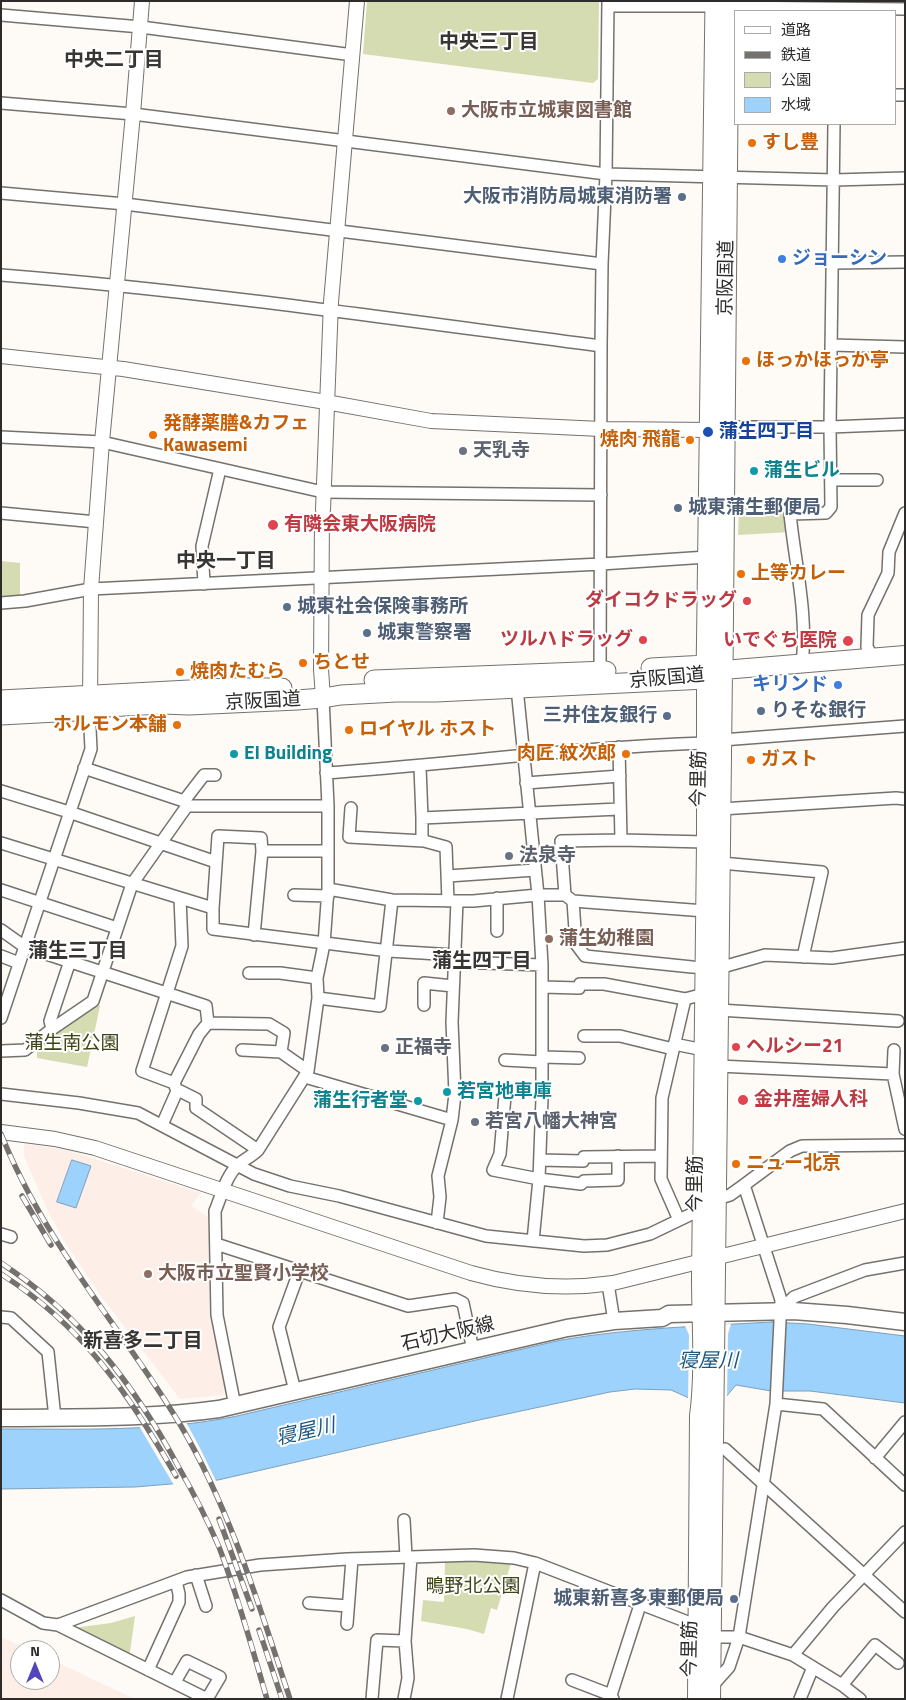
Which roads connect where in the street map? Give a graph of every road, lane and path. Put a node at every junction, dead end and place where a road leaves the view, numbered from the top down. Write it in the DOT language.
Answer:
graph roads {
  1 [pos="142,1"];
  2 [pos="357,1"];
  3 [pos="608,4"];
  4 [pos="722,4"];
  5 [pos="837,7"];
  6 [pos="905,9"];
  7 [pos="1,15"];
  8 [pos="141,27"];
  9 [pos="353,55"];
  10 [pos="1,103"];
  11 [pos="134,114"];
  12 [pos="834,125"];
  13 [pos="346,142"];
  14 [pos="606,174"];
  15 [pos="720,176"];
  16 [pos="905,178"];
  17 [pos="834,180"];
  18 [pos="1,193"];
  19 [pos="125,204"];
  20 [pos="338,231"];
  21 [pos="832,262"];
  22 [pos="905,262"];
  23 [pos="602,264"];
  24 [pos="1,275"];
  25 [pos="118,284"];
  26 [pos="331,310"];
  27 [pos="831,345"];
  28 [pos="601,346"];
  29 [pos="905,347"];
  30 [pos="1,356"];
  31 [pos="110,367"];
  32 [pos="326,402"];
  33 [pos="905,424"];
  34 [pos="830,427"];
  35 [pos="601,429"];
  36 [pos="718,429"];
  37 [pos="1,437"];
  38 [pos="102,442"];
  39 [pos="220,469"];
  40 [pos="831,480"];
  41 [pos="876,480"];
  42 [pos="322,492"];
  43 [pos="601,495"];
  44 [pos="1,513"];
  45 [pos="905,513"];
  46 [pos="96,522"];
  47 [pos="707,557"];
  48 [pos="601,564"];
  49 [pos="321,577"];
  50 [pos="204,584"];
  51 [pos="91,589"];
  52 [pos="1,603"];
  53 [pos="905,655"];
  54 [pos="874,659"];
  55 [pos="802,664"];
  56 [pos="600,671"];
  57 [pos="711,672"];
  58 [pos="517,688"];
  59 [pos="322,692"];
  60 [pos="1,700"];
  61 [pos="90,702"];
  62 [pos="1,714"];
  63 [pos="905,726"];
  64 [pos="714,742"];
  65 [pos="618,747"];
  66 [pos="523,755"];
  67 [pos="420,767"];
  68 [pos="84,768"];
  69 [pos="326,773"];
  70 [pos="214,776"];
  71 [pos="620,776"];
  72 [pos="526,783"];
  73 [pos="1,791"];
  74 [pos="905,799"];
  75 [pos="186,804"];
  76 [pos="328,806"];
  77 [pos="351,808"];
  78 [pos="620,809"];
  79 [pos="721,809"];
  80 [pos="69,812"];
  81 [pos="529,814"];
  82 [pos="422,818"];
  83 [pos="621,840"];
  84 [pos="422,841"];
  85 [pos="706,842"];
  86 [pos="1,843"];
  87 [pos="161,843"];
  88 [pos="262,851"];
  89 [pos="328,851"];
  90 [pos="54,860"];
  91 [pos="216,862"];
  92 [pos="721,863"];
  93 [pos="535,870"];
  94 [pos="448,876"];
  95 [pos="132,884"];
  96 [pos="1,890"];
  97 [pos="328,892"];
  98 [pos="294,895"];
  99 [pos="538,895"];
  100 [pos="180,898"];
  101 [pos="497,898"];
  102 [pos="569,898"];
  103 [pos="392,900"];
  104 [pos="452,901"];
  105 [pos="39,903"];
  106 [pos="213,908"];
  107 [pos="705,911"];
  108 [pos="118,928"];
  109 [pos="1,930"];
  110 [pos="497,931"];
  111 [pos="254,934"];
  112 [pos="324,944"];
  113 [pos="24,947"];
  114 [pos="905,948"];
  115 [pos="386,951"];
  116 [pos="1,956"];
  117 [pos="803,957"];
  118 [pos="455,959"];
  119 [pos="70,961"];
  120 [pos="19,963"];
  121 [pos="542,966"];
  122 [pos="712,968"];
  123 [pos="103,972"];
  124 [pos="249,974"];
  125 [pos="317,978"];
  126 [pos="453,986"];
  127 [pos="542,987"];
  128 [pos="168,994"];
  129 [pos="704,994"];
  130 [pos="318,998"];
  131 [pos="685,999"];
  132 [pos="424,1005"];
  133 [pos="719,1010"];
  134 [pos="1,1018"];
  135 [pos="898,1021"];
  136 [pos="208,1023"];
  137 [pos="52,1029"];
  138 [pos="584,1036"];
  139 [pos="674,1046"];
  140 [pos="242,1050"];
  141 [pos="704,1050"];
  142 [pos="894,1050"];
  143 [pos="1,1051"];
  144 [pos="281,1052"];
  145 [pos="579,1058"];
  146 [pos="505,1060"];
  147 [pos="542,1060"];
  148 [pos="718,1066"];
  149 [pos="306,1074"];
  150 [pos="892,1074"];
  151 [pos="176,1087"];
  152 [pos="1,1094"];
  153 [pos="505,1096"];
  154 [pos="452,1120"];
  155 [pos="162,1125"];
  156 [pos="905,1129"];
  157 [pos="1,1132"];
  158 [pos="905,1145"];
  159 [pos="258,1150"];
  160 [pos="618,1156"];
  161 [pos="661,1156"];
  162 [pos="540,1160"];
  163 [pos="237,1165"];
  164 [pos="539,1179"];
  165 [pos="744,1185"];
  166 [pos="222,1190"];
  167 [pos="717,1198"];
  168 [pos="702,1209"];
  169 [pos="905,1211"];
  170 [pos="679,1220"];
  171 [pos="437,1223"];
  172 [pos="533,1241"];
  173 [pos="216,1244"];
  174 [pos="764,1246"];
  175 [pos="709,1260"];
  176 [pos="905,1263"];
  177 [pos="298,1272"];
  178 [pos="608,1284"];
  179 [pos="780,1316"];
  180 [pos="1,1317"];
  181 [pos="709,1319"];
  182 [pos="614,1320"];
  183 [pos="905,1322"];
  184 [pos="473,1350"];
  185 [pos="294,1392"];
  186 [pos="776,1398"];
  187 [pos="235,1406"];
  188 [pos="1,1418"];
  189 [pos="55,1418"];
  190 [pos="707,1422"];
  191 [pos="905,1422"];
  192 [pos="725,1449"];
  193 [pos="875,1458"];
  194 [pos="764,1484"];
  195 [pos="905,1485"];
  196 [pos="404,1520"];
  197 [pos="903,1536"];
  198 [pos="408,1557"];
  199 [pos="352,1559"];
  200 [pos="535,1563"];
  201 [pos="196,1575"];
  202 [pos="864,1575"];
  203 [pos="176,1581"];
  204 [pos="1,1600"];
  205 [pos="309,1603"];
  206 [pos="640,1604"];
  207 [pos="206,1606"];
  208 [pos="348,1606"];
  209 [pos="905,1612"];
  210 [pos="346,1624"];
  211 [pos="58,1625"];
  212 [pos="698,1626"];
  213 [pos="712,1637"];
  214 [pos="739,1638"];
  215 [pos="405,1641"];
  216 [pos="793,1655"];
  217 [pos="898,1663"];
  218 [pos="813,1667"];
  219 [pos="148,1670"];
  220 [pos="572,1680"];
  221 [pos="175,1682"];
  222 [pos="842,1686"];
  223 [pos="712,1692"];
  224 [pos="612,1697"];
  225 [pos="855,1697"];
  226 [pos="207,1699"];
  227 [pos="372,1699"];
  228 [pos="404,1699"];
  229 [pos="507,1699"];
  230 [pos="697,1699"];
  231 [pos="800,1699"];
  1 -- 8 [label="street"];
  2 -- 9 [label="street"];
  3 -- 4 [label="street"];
  3 -- 14 [label="street"];
  4 -- 5 [label="street"];
  4 -- 15 [label="highway, 京阪国道"];
  5 -- 6 [label="street"];
  7 -- 8 [label="street"];
  8 -- 9 [label="street"];
  8 -- 11 [label="street"];
  9 -- 13 [label="street"];
  10 -- 11 [label="street"];
  11 -- 13 [label="street"];
  11 -- 19 [label="street"];
  12 -- 17 [label="street"];
  13 -- 14 [label="street"];
  13 -- 20 [label="street"];
  14 -- 15 [label="street"];
  14 -- 23 [label="street"];
  15 -- 17 [label="street"];
  15 -- 36 [label="highway, 京阪国道"];
  16 -- 17 [label="street"];
  17 -- 21 [label="street"];
  18 -- 19 [label="street"];
  19 -- 20 [label="street"];
  19 -- 25 [label="street"];
  20 -- 23 [label="street"];
  20 -- 26 [label="street"];
  21 -- 22 [label="street"];
  21 -- 27 [label="street"];
  23 -- 28 [label="street"];
  24 -- 25 [label="street"];
  25 -- 26 [label="street"];
  25 -- 31 [label="street"];
  26 -- 28 [label="street"];
  26 -- 32 [label="street"];
  27 -- 29 [label="street"];
  27 -- 34 [label="street"];
  28 -- 35 [label="street"];
  30 -- 31 [label="street"];
  31 -- 32 [label="street"];
  31 -- 38 [label="street"];
  32 -- 35 [label="street"];
  32 -- 42 [label="street"];
  33 -- 34 [label="street"];
  34 -- 36 [label="street"];
  34 -- 40 [label="street"];
  35 -- 36 [label="street"];
  35 -- 43 [label="street"];
  36 -- 47 [label="highway, 京阪国道"];
  36 -- 57 [label="highway, 京阪国道"];
  37 -- 38 [label="street"];
  38 -- 39 [label="street"];
  38 -- 46 [label="street"];
  39 -- 42 [label="street"];
  39 -- 50 [label="street"];
  40 -- 41 [label="street"];
  40 -- 55 [label="street"];
  42 -- 43 [label="street"];
  42 -- 49 [label="street"];
  43 -- 48 [label="street"];
  44 -- 46 [label="street"];
  45 -- 54 [label="street"];
  46 -- 51 [label="street"];
  47 -- 48 [label="street"];
  47 -- 57 [label="highway, 京阪国道"];
  48 -- 49 [label="street"];
  48 -- 56 [label="street"];
  49 -- 50 [label="street"];
  49 -- 59 [label="street"];
  50 -- 51 [label="street"];
  51 -- 52 [label="street"];
  51 -- 61 [label="street"];
  53 -- 54 [label="main road"];
  54 -- 55 [label="main road"];
  55 -- 57 [label="main road"];
  56 -- 57 [label="highway, 京阪国道"];
  56 -- 59 [label="highway, 京阪国道"];
  57 -- 58 [label="highway, 京阪国道"];
  57 -- 64 [label="main road, 今里筋"];
  58 -- 59 [label="highway, 京阪国道"];
  58 -- 66 [label="street"];
  59 -- 61 [label="highway, 京阪国道"];
  59 -- 69 [label="street"];
  60 -- 61 [label="highway, 京阪国道"];
  61 -- 62 [label="highway, 京阪国道"];
  61 -- 68 [label="street"];
  63 -- 64 [label="street"];
  64 -- 65 [label="street"];
  64 -- 79 [label="main road, 今里筋"];
  64 -- 85 [label="main road, 今里筋"];
  65 -- 66 [label="street"];
  65 -- 71 [label="street"];
  66 -- 67 [label="street"];
  66 -- 72 [label="street"];
  67 -- 69 [label="street"];
  67 -- 82 [label="street"];
  68 -- 75 [label="street"];
  68 -- 80 [label="street"];
  69 -- 76 [label="street"];
  70 -- 75 [label="street"];
  71 -- 72 [label="street"];
  71 -- 78 [label="street"];
  72 -- 81 [label="street"];
  73 -- 80 [label="street"];
  74 -- 79 [label="street"];
  75 -- 76 [label="street"];
  75 -- 87 [label="street"];
  76 -- 89 [label="street"];
  77 -- 84 [label="street"];
  78 -- 81 [label="street"];
  78 -- 83 [label="street"];
  79 -- 92 [label="main road, 今里筋"];
  80 -- 87 [label="street"];
  80 -- 90 [label="street"];
  81 -- 82 [label="street"];
  81 -- 93 [label="street"];
  82 -- 84 [label="street"];
  83 -- 85 [label="street"];
  83 -- 102 [label="street"];
  84 -- 94 [label="street"];
  85 -- 107 [label="main road, 今里筋"];
  86 -- 90 [label="street"];
  87 -- 91 [label="street"];
  87 -- 95 [label="street"];
  88 -- 89 [label="street"];
  88 -- 91 [label="street"];
  88 -- 111 [label="street"];
  89 -- 97 [label="street"];
  90 -- 95 [label="street"];
  90 -- 105 [label="street"];
  91 -- 106 [label="street"];
  92 -- 117 [label="street"];
  92 -- 122 [label="main road, 今里筋"];
  93 -- 94 [label="street"];
  93 -- 99 [label="street"];
  94 -- 104 [label="street"];
  95 -- 100 [label="street"];
  95 -- 108 [label="street"];
  96 -- 105 [label="street"];
  97 -- 98 [label="street"];
  97 -- 103 [label="street"];
  97 -- 112 [label="street"];
  99 -- 101 [label="street"];
  99 -- 102 [label="street"];
  99 -- 121 [label="street"];
  100 -- 106 [label="street"];
  100 -- 128 [label="street"];
  101 -- 104 [label="street"];
  101 -- 110 [label="street"];
  102 -- 107 [label="street"];
  102 -- 122 [label="street"];
  103 -- 104 [label="street"];
  103 -- 115 [label="street"];
  104 -- 118 [label="street"];
  105 -- 108 [label="street"];
  105 -- 113 [label="street"];
  106 -- 111 [label="street"];
  107 -- 122 [label="main road, 今里筋"];
  108 -- 123 [label="street"];
  109 -- 113 [label="street"];
  111 -- 112 [label="street"];
  112 -- 115 [label="street"];
  112 -- 125 [label="street"];
  113 -- 119 [label="street"];
  113 -- 120 [label="street"];
  114 -- 117 [label="street"];
  115 -- 118 [label="street"];
  115 -- 130 [label="street"];
  116 -- 120 [label="street"];
  117 -- 122 [label="street"];
  118 -- 121 [label="street"];
  118 -- 126 [label="street"];
  119 -- 123 [label="street"];
  119 -- 137 [label="street"];
  120 -- 134 [label="street"];
  121 -- 127 [label="street"];
  122 -- 129 [label="main road, 今里筋"];
  122 -- 133 [label="main road, 今里筋"];
  123 -- 128 [label="street"];
  123 -- 137 [label="street"];
  124 -- 125 [label="street"];
  125 -- 130 [label="street"];
  126 -- 132 [label="street"];
  126 -- 154 [label="street"];
  127 -- 131 [label="street"];
  127 -- 147 [label="street"];
  128 -- 136 [label="street"];
  128 -- 151 [label="street"];
  129 -- 131 [label="street"];
  129 -- 141 [label="main road, 今里筋"];
  130 -- 149 [label="street"];
  131 -- 139 [label="street"];
  133 -- 135 [label="street"];
  133 -- 148 [label="main road, 今里筋"];
  136 -- 144 [label="street"];
  136 -- 151 [label="street"];
  137 -- 143 [label="street"];
  138 -- 139 [label="street"];
  139 -- 141 [label="street"];
  139 -- 161 [label="street"];
  140 -- 144 [label="street"];
  141 -- 168 [label="main road, 今里筋"];
  142 -- 150 [label="street"];
  144 -- 149 [label="street"];
  145 -- 147 [label="street"];
  146 -- 147 [label="street"];
  147 -- 162 [label="street"];
  148 -- 150 [label="street"];
  148 -- 167 [label="main road, 今里筋"];
  149 -- 154 [label="street"];
  149 -- 159 [label="street"];
  150 -- 156 [label="street"];
  151 -- 155 [label="street"];
  151 -- 159 [label="street"];
  152 -- 155 [label="street"];
  153 -- 164 [label="street"];
  154 -- 171 [label="street"];
  155 -- 163 [label="street"];
  157 -- 166 [label="street"];
  158 -- 165 [label="street"];
  159 -- 163 [label="street"];
  160 -- 161 [label="street"];
  160 -- 162 [label="street"];
  160 -- 164 [label="street"];
  161 -- 170 [label="street"];
  162 -- 164 [label="street"];
  163 -- 166 [label="street"];
  163 -- 171 [label="street"];
  164 -- 172 [label="street"];
  165 -- 167 [label="street"];
  165 -- 174 [label="street"];
  166 -- 173 [label="street"];
  166 -- 178 [label="street"];
  167 -- 168 [label="street"];
  167 -- 175 [label="main road, 今里筋"];
  168 -- 170 [label="street"];
  168 -- 175 [label="main road, 今里筋"];
  169 -- 174 [label="street"];
  170 -- 172 [label="street"];
  171 -- 172 [label="street"];
  173 -- 177 [label="street"];
  173 -- 187 [label="street"];
  174 -- 175 [label="street"];
  174 -- 179 [label="street"];
  175 -- 178 [label="street"];
  175 -- 181 [label="main road, 今里筋"];
  176 -- 179 [label="street"];
  177 -- 184 [label="street"];
  177 -- 185 [label="street"];
  178 -- 182 [label="street"];
  179 -- 181 [label="main road, 石切大阪線"];
  179 -- 183 [label="main road, 石切大阪線"];
  179 -- 186 [label="street"];
  180 -- 189 [label="street"];
  181 -- 182 [label="main road, 石切大阪線"];
  181 -- 190 [label="main road, 今里筋"];
  182 -- 184 [label="main road, 石切大阪線"];
  184 -- 185 [label="main road, 石切大阪線"];
  185 -- 187 [label="main road, 石切大阪線"];
  186 -- 193 [label="street"];
  186 -- 194 [label="street"];
  187 -- 189 [label="main road, 石切大阪線"];
  188 -- 189 [label="main road, 石切大阪線"];
  190 -- 212 [label="main road, 今里筋"];
  190 -- 213 [label="main road, 今里筋"];
  191 -- 193 [label="street"];
  192 -- 194 [label="street"];
  193 -- 195 [label="street"];
  194 -- 202 [label="street"];
  194 -- 214 [label="street"];
  196 -- 198 [label="street"];
  197 -- 202 [label="street"];
  198 -- 199 [label="street"];
  198 -- 200 [label="street"];
  198 -- 215 [label="street"];
  199 -- 201 [label="street"];
  199 -- 208 [label="street"];
  200 -- 206 [label="street"];
  200 -- 229 [label="street"];
  201 -- 203 [label="street"];
  201 -- 207 [label="street"];
  202 -- 209 [label="street"];
  202 -- 216 [label="street"];
  203 -- 211 [label="street"];
  203 -- 219 [label="street"];
  204 -- 211 [label="street"];
  205 -- 208 [label="street"];
  206 -- 212 [label="street"];
  206 -- 224 [label="street"];
  208 -- 210 [label="street"];
  211 -- 219 [label="street"];
  212 -- 213 [label="street"];
  212 -- 230 [label="main road, 今里筋"];
  213 -- 214 [label="street"];
  213 -- 223 [label="main road, 今里筋"];
  214 -- 216 [label="street"];
  214 -- 223 [label="street"];
  215 -- 227 [label="street"];
  215 -- 228 [label="street"];
  216 -- 218 [label="street"];
  217 -- 222 [label="street"];
  218 -- 222 [label="street"];
  218 -- 231 [label="street"];
  219 -- 221 [label="street"];
  220 -- 224 [label="street"];
  221 -- 226 [label="street"];
  221 -- 226 [label="street"];
  222 -- 225 [label="street"];
}
